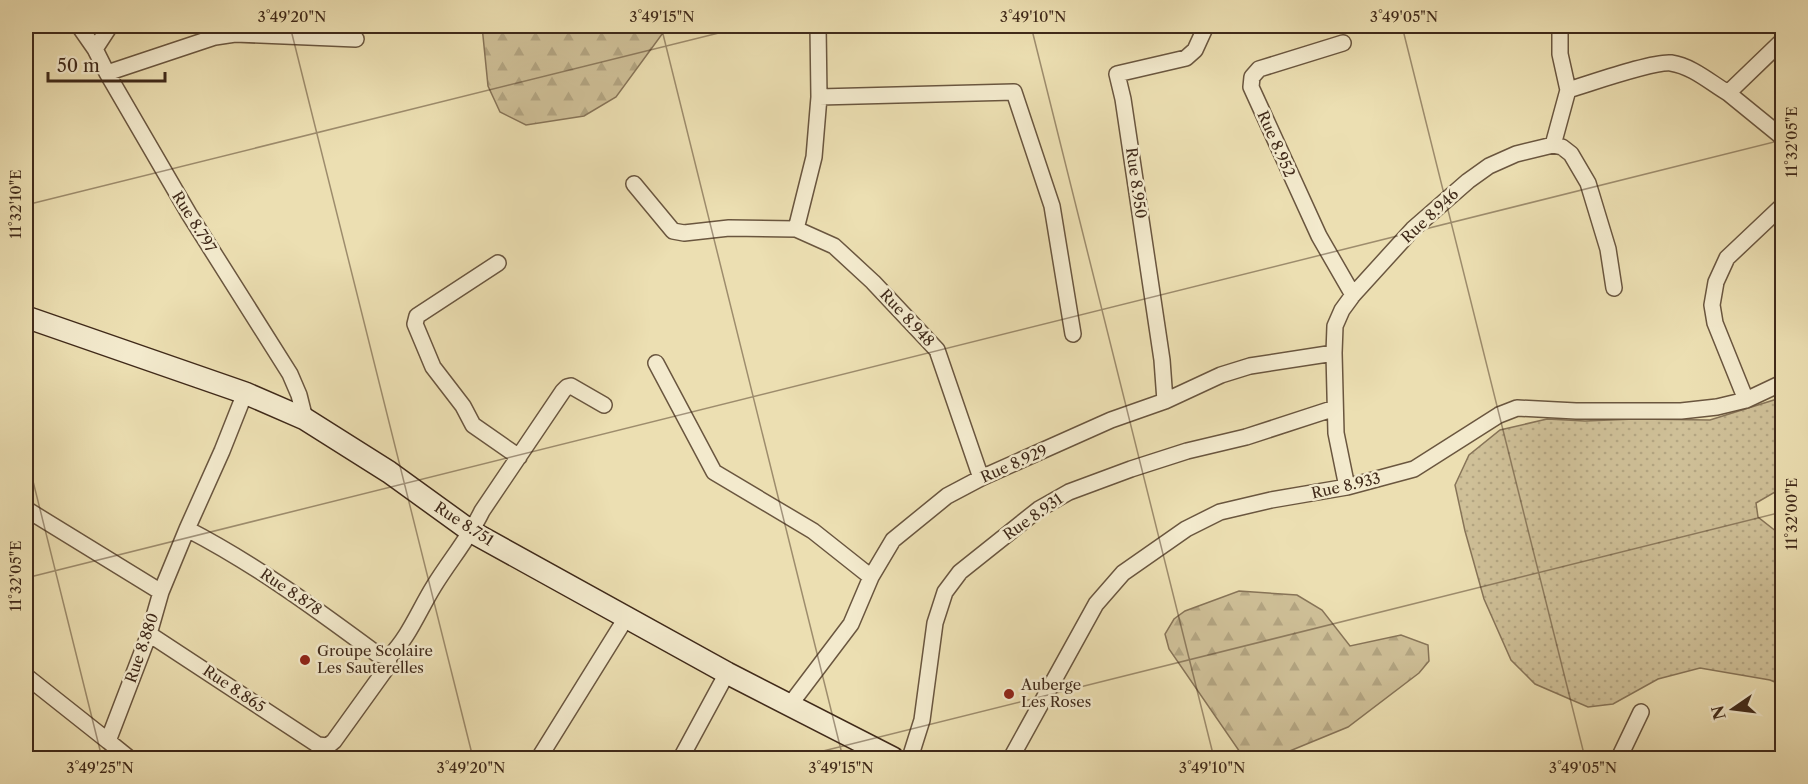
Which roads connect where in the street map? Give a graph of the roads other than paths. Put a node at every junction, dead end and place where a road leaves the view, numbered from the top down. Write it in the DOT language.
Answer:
graph roads {
  1 [pos="80,26"];
  2 [pos="110,26"];
  3 [pos="818,26"];
  4 [pos="1206,26"];
  5 [pos="1560,26"];
  6 [pos="356,39"];
  7 [pos="1782,41"];
  8 [pos="1343,43"];
  9 [pos="95,50"];
  10 [pos="107,74"];
  11 [pos="1568,90"];
  12 [pos="1728,93"];
  13 [pos="819,97"];
  14 [pos="1782,137"];
  15 [pos="1553,145"];
  16 [pos="634,184"];
  17 [pos="1782,206"];
  18 [pos="796,229"];
  19 [pos="498,263"];
  20 [pos="1614,288"];
  21 [pos="1353,295"];
  22 [pos="28,324"];
  23 [pos="1073,334"];
  24 [pos="1334,353"];
  25 [pos="657,363"];
  26 [pos="1782,383"];
  27 [pos="245,393"];
  28 [pos="1746,400"];
  29 [pos="1165,401"];
  30 [pos="604,405"];
  31 [pos="1335,408"];
  32 [pos="305,419"];
  33 [pos="519,457"];
  34 [pos="981,478"];
  35 [pos="1347,487"];
  36 [pos="26,508"];
  37 [pos="187,529"];
  38 [pos="472,531"];
  39 [pos="871,577"];
  40 [pos="161,592"];
  41 [pos="626,618"];
  42 [pos="149,634"];
  43 [pos="388,657"];
  44 [pos="727,673"];
  45 [pos="26,676"];
  46 [pos="789,706"];
  47 [pos="1641,712"];
  48 [pos="108,741"];
  49 [pos="129,759"];
  50 [pos="539,759"];
  51 [pos="681,759"];
  52 [pos="892,759"];
  53 [pos="910,759"];
  54 [pos="1011,759"];
  55 [pos="1619,759"];
  1 -- 9 [label="street, Rue 8.797"];
  2 -- 9 [label="street"];
  3 -- 13 [label="street"];
  4 -- 29 [label="street, Rue 8.950"];
  5 -- 11 [label="street"];
  6 -- 10 [label="street"];
  7 -- 12 [label="street"];
  8 -- 21 [label="street, Rue 8.952"];
  9 -- 10 [label="street, Rue 8.797"];
  10 -- 32 [label="street, Rue 8.797"];
  11 -- 12 [label="street"];
  11 -- 15 [label="street"];
  12 -- 14 [label="street"];
  13 -- 18 [label="street"];
  13 -- 23 [label="street"];
  15 -- 20 [label="street"];
  15 -- 21 [label="street, Rue 8.946"];
  16 -- 18 [label="street"];
  17 -- 28 [label="street"];
  18 -- 34 [label="street, Rue 8.948"];
  19 -- 33 [label="street"];
  21 -- 24 [label="street, Rue 8.946"];
  22 -- 27 [label="main road, Rue 8.751"];
  24 -- 29 [label="street, Rue 8.929"];
  24 -- 31 [label="street, Rue 8.946"];
  25 -- 39 [label="street"];
  26 -- 28 [label="street, Rue 8.933"];
  27 -- 32 [label="main road, Rue 8.751"];
  27 -- 37 [label="street"];
  28 -- 35 [label="street, Rue 8.933"];
  29 -- 34 [label="street, Rue 8.929"];
  30 -- 33 [label="street"];
  31 -- 35 [label="street, Rue 8.946"];
  31 -- 53 [label="street, Rue 8.931"];
  32 -- 38 [label="main road, Rue 8.751"];
  33 -- 38 [label="street"];
  34 -- 39 [label="street, Rue 8.929"];
  35 -- 54 [label="street, Rue 8.933"];
  36 -- 40 [label="street"];
  37 -- 40 [label="street, Rue 8.880"];
  37 -- 43 [label="street, Rue 8.878"];
  38 -- 41 [label="main road, Rue 8.751"];
  38 -- 43 [label="street"];
  39 -- 46 [label="street, Rue 8.929"];
  40 -- 42 [label="street, Rue 8.880"];
  41 -- 44 [label="main road, Rue 8.751"];
  41 -- 50 [label="street"];
  42 -- 43 [label="street, Rue 8.865"];
  42 -- 48 [label="street, Rue 8.880"];
  44 -- 46 [label="main road, Rue 8.751"];
  44 -- 51 [label="street"];
  45 -- 48 [label="street"];
  46 -- 52 [label="main road, Rue 8.751"];
  47 -- 55 [label="street"];
  48 -- 49 [label="street"];
}
